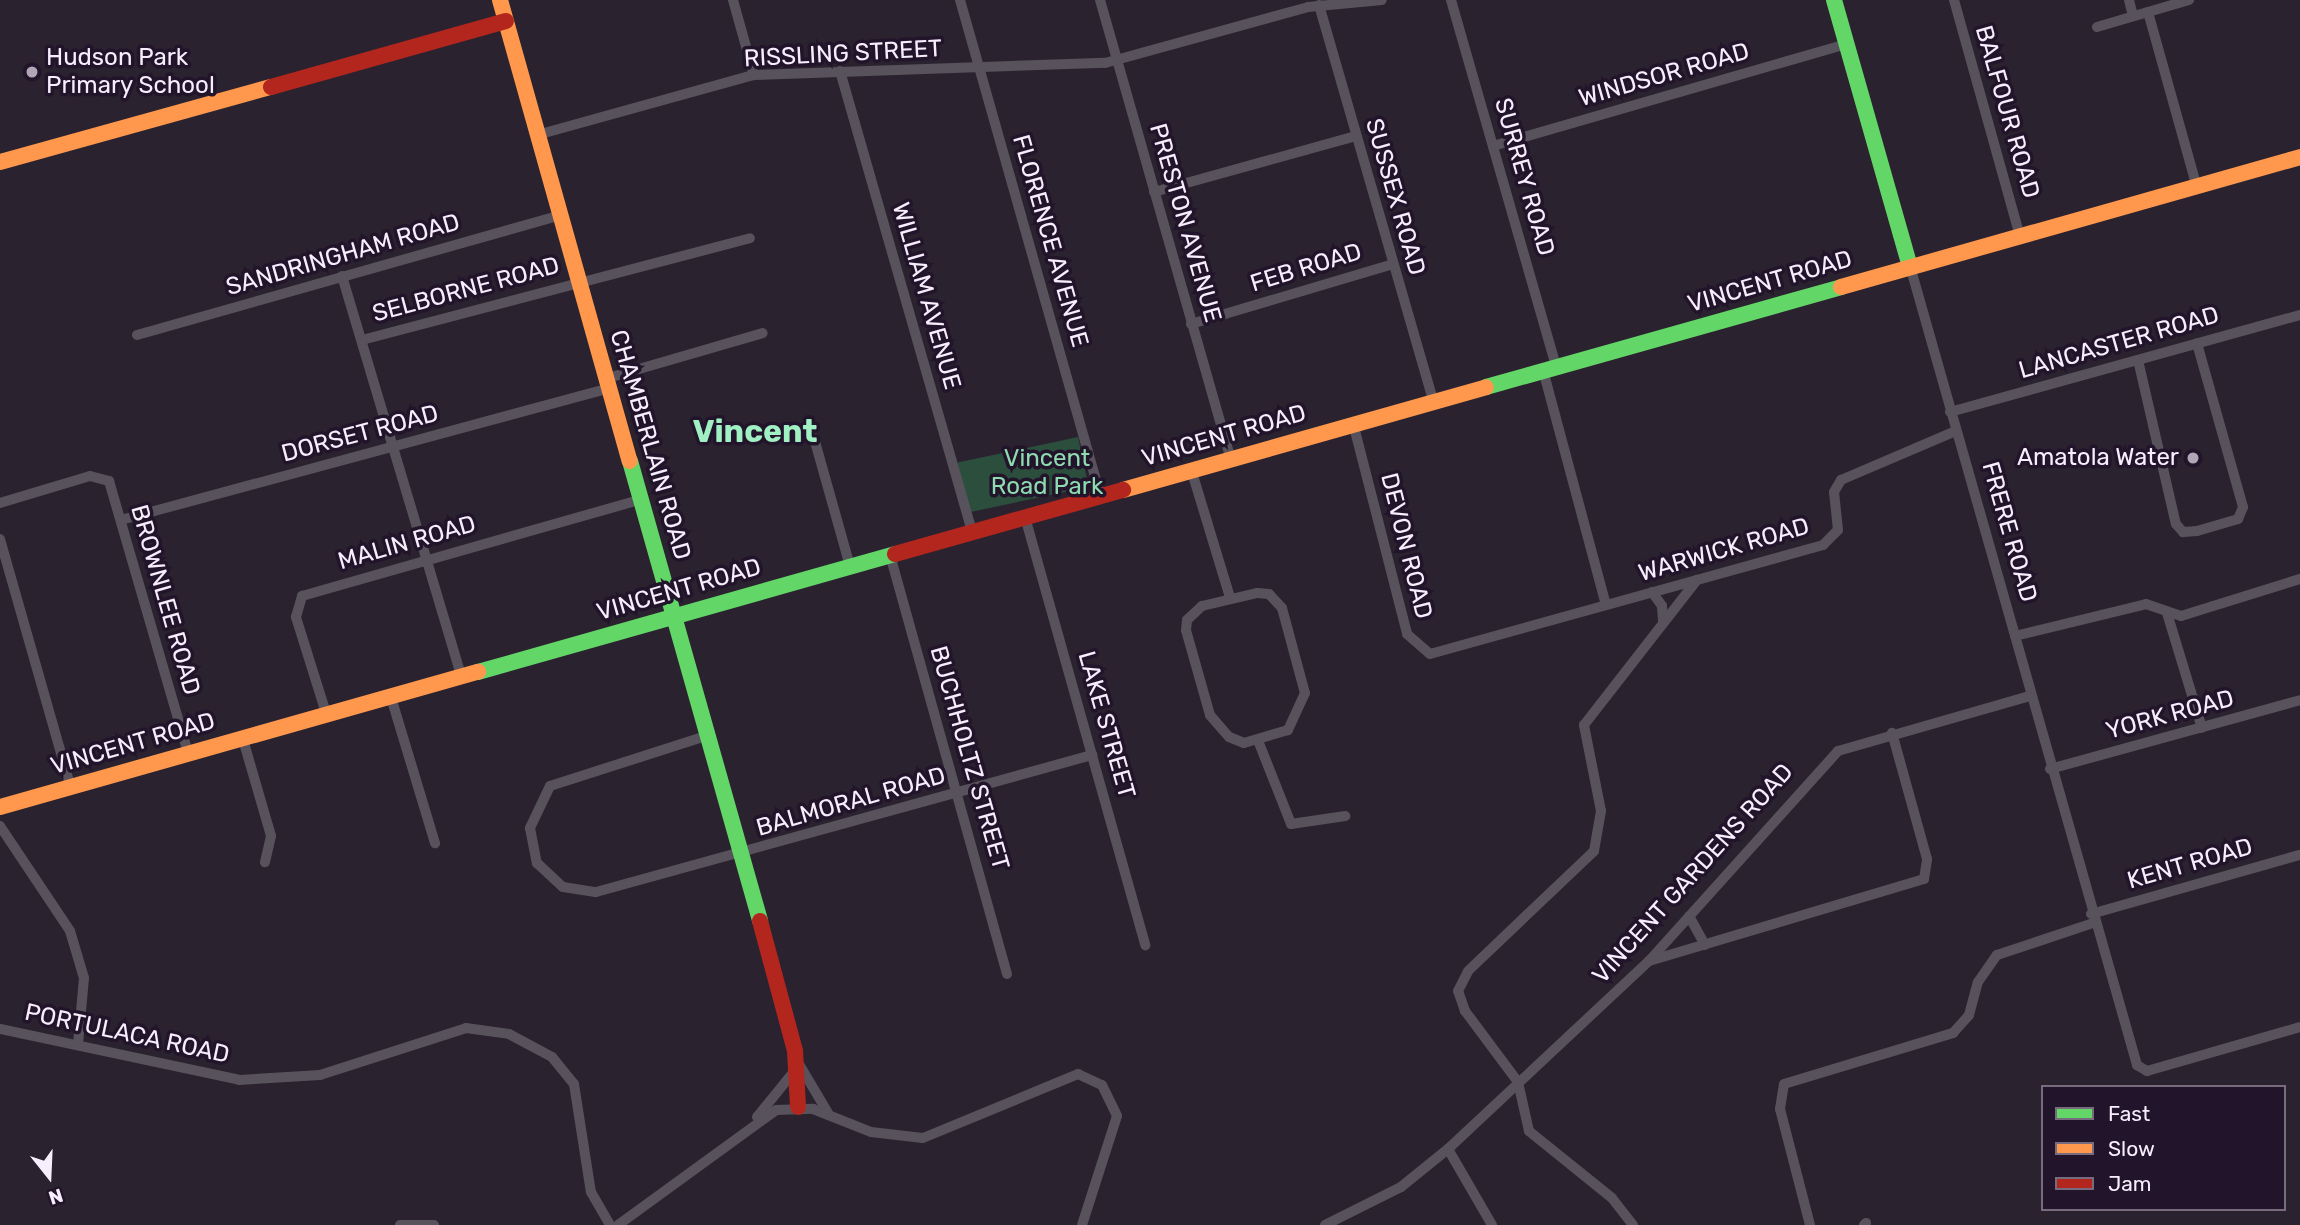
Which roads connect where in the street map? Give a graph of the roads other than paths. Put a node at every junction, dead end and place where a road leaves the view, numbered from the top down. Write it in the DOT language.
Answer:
graph roads {
  1 [pos="500,0"];
  2 [pos="733,0"];
  3 [pos="960,0"];
  4 [pos="1100,0"];
  5 [pos="1382,0"];
  6 [pos="1451,0"];
  7 [pos="1835,0"];
  8 [pos="1954,0"];
  9 [pos="2129,0"];
  10 [pos="2189,0"];
  11 [pos="1319,5"];
  12 [pos="2148,12"];
  13 [pos="2133,16"];
  14 [pos="506,21"];
  15 [pos="2096,27"];
  16 [pos="1847,44"];
  17 [pos="1117,61"];
  18 [pos="980,68"];
  19 [pos="841,71"];
  20 [pos="754,75"];
  21 [pos="537,135"];
  22 [pos="1356,136"];
  23 [pos="1493,146"];
  24 [pos="2300,157"];
  25 [pos="0,162"];
  26 [pos="2197,187"];
  27 [pos="1154,192"];
  28 [pos="560,215"];
  29 [pos="2020,236"];
  30 [pos="750,239"];
  31 [pos="1393,264"];
  32 [pos="1910,266"];
  33 [pos="342,276"];
  34 [pos="581,283"];
  35 [pos="2300,315"];
  36 [pos="1191,324"];
  37 [pos="763,334"];
  38 [pos="137,335"];
  39 [pos="362,340"];
  40 [pos="2197,343"];
  41 [pos="2138,360"];
  42 [pos="1549,368"];
  43 [pos="609,383"];
  44 [pos="1433,400"];
  45 [pos="1950,412"];
  46 [pos="1353,423"];
  47 [pos="1956,431"];
  48 [pos="814,438"];
  49 [pos="391,447"];
  50 [pos="1230,457"];
  51 [pos="1191,469"];
  52 [pos="1100,494"];
  53 [pos="642,499"];
  54 [pos="3,502"];
  55 [pos="1026,517"];
  56 [pos="121,520"];
  57 [pos="972,531"];
  58 [pos="0,539"];
  59 [pos="890,555"];
  60 [pos="425,560"];
  61 [pos="850,566"];
  62 [pos="2300,579"];
  63 [pos="1697,580"];
  64 [pos="1652,592"];
  65 [pos="1230,597"];
  66 [pos="1606,605"];
  67 [pos="2167,613"];
  68 [pos="675,614"];
  69 [pos="1663,622"];
  70 [pos="2015,636"];
  71 [pos="1445,652"];
  72 [pos="461,675"];
  73 [pos="390,694"];
  74 [pos="2030,696"];
  75 [pos="2300,700"];
  76 [pos="326,713"];
  77 [pos="2202,728"];
  78 [pos="1892,733"];
  79 [pos="709,735"];
  80 [pos="242,736"];
  81 [pos="1259,743"];
  82 [pos="187,751"];
  83 [pos="1092,755"];
  84 [pos="2050,769"];
  85 [pos="70,785"];
  86 [pos="958,793"];
  87 [pos="0,807"];
  88 [pos="1345,816"];
  89 [pos="0,826"];
  90 [pos="435,843"];
  91 [pos="742,854"];
  92 [pos="2300,855"];
  93 [pos="265,862"];
  94 [pos="1689,916"];
  95 [pos="2092,918"];
  96 [pos="1145,945"];
  97 [pos="1705,945"];
  98 [pos="1649,961"];
  99 [pos="1007,974"];
  100 [pos="2300,1027"];
  101 [pos="0,1029"];
  102 [pos="78,1044"];
  103 [pos="796,1064"];
  104 [pos="1518,1082"];
  105 [pos="798,1107"];
  106 [pos="830,1114"];
  107 [pos="751,1125"];
  108 [pos="1448,1149"];
  109 [pos="400,1225"];
  110 [pos="434,1225"];
  111 [pos="610,1225"];
  112 [pos="618,1225"];
  113 [pos="1082,1225"];
  114 [pos="1325,1225"];
  115 [pos="1492,1225"];
  116 [pos="1633,1225"];
  117 [pos="1810,1225"];
  1 -- 14 [label="street, CHAMBERLAIN ROAD"];
  2 -- 20 [label="street"];
  3 -- 18 [label="street, FLORENCE AVENUE"];
  4 -- 17 [label="street, PRESTON AVENUE"];
  5 -- 11 [label="street, RISSLING STREET"];
  6 -- 23 [label="street, SURREY ROAD"];
  7 -- 16 [label="street, FRERE ROAD"];
  8 -- 29 [label="street, BALFOUR ROAD"];
  9 -- 13 [label="street"];
  10 -- 12 [label="street"];
  11 -- 17 [label="street, RISSLING STREET"];
  11 -- 22 [label="street, SUSSEX ROAD"];
  12 -- 13 [label="street"];
  12 -- 26 [label="street"];
  13 -- 15 [label="street"];
  14 -- 21 [label="street, CHAMBERLAIN ROAD"];
  14 -- 25 [label="street"];
  16 -- 23 [label="street, WINDSOR ROAD"];
  16 -- 32 [label="street, FRERE ROAD"];
  17 -- 18 [label="street, RISSLING STREET"];
  17 -- 27 [label="street, PRESTON AVENUE"];
  18 -- 19 [label="street, RISSLING STREET"];
  18 -- 52 [label="street, FLORENCE AVENUE"];
  19 -- 20 [label="street, RISSLING STREET"];
  19 -- 57 [label="street, WILLIAM AVENUE"];
  20 -- 21 [label="street, RISSLING STREET"];
  21 -- 28 [label="street, CHAMBERLAIN ROAD"];
  22 -- 27 [label="street"];
  22 -- 31 [label="street, SUSSEX ROAD"];
  23 -- 42 [label="street, SURREY ROAD"];
  24 -- 26 [label="street, VINCENT ROAD"];
  26 -- 29 [label="street, VINCENT ROAD"];
  27 -- 36 [label="street, PRESTON AVENUE"];
  28 -- 33 [label="street, SANDRINGHAM ROAD"];
  28 -- 34 [label="street, CHAMBERLAIN ROAD"];
  29 -- 32 [label="street, VINCENT ROAD"];
  30 -- 34 [label="street, SELBORNE ROAD"];
  31 -- 36 [label="street, FEB ROAD"];
  31 -- 44 [label="street, SUSSEX ROAD"];
  32 -- 42 [label="street, VINCENT ROAD"];
  32 -- 45 [label="street, FRERE ROAD"];
  33 -- 38 [label="street, SANDRINGHAM ROAD"];
  33 -- 39 [label="street"];
  34 -- 39 [label="street, SELBORNE ROAD"];
  34 -- 43 [label="street, CHAMBERLAIN ROAD"];
  35 -- 40 [label="street, LANCASTER ROAD"];
  36 -- 50 [label="street, PRESTON AVENUE"];
  37 -- 43 [label="street, DORSET ROAD"];
  39 -- 49 [label="street"];
  40 -- 41 [label="street, LANCASTER ROAD"];
  40 -- 41 [label="street"];
  41 -- 45 [label="street, LANCASTER ROAD"];
  42 -- 44 [label="street, VINCENT ROAD"];
  42 -- 66 [label="street, SURREY ROAD"];
  43 -- 49 [label="street, DORSET ROAD"];
  43 -- 53 [label="street, CHAMBERLAIN ROAD"];
  44 -- 46 [label="street, VINCENT ROAD"];
  45 -- 47 [label="street, FRERE ROAD"];
  46 -- 50 [label="street, VINCENT ROAD"];
  46 -- 71 [label="street, DEVON ROAD"];
  47 -- 63 [label="street, WARWICK ROAD"];
  47 -- 70 [label="street, FRERE ROAD"];
  48 -- 61 [label="street"];
  49 -- 56 [label="street, DORSET ROAD"];
  49 -- 60 [label="street"];
  50 -- 51 [label="street, VINCENT ROAD"];
  51 -- 52 [label="street, VINCENT ROAD"];
  51 -- 65 [label="street"];
  52 -- 55 [label="street, VINCENT ROAD"];
  53 -- 60 [label="street, MALIN ROAD"];
  53 -- 68 [label="street, CHAMBERLAIN ROAD"];
  54 -- 56 [label="street, BROWNLEE ROAD"];
  55 -- 57 [label="street, VINCENT ROAD"];
  55 -- 83 [label="street, LAKE STREET"];
  56 -- 82 [label="street, BROWNLEE ROAD"];
  57 -- 59 [label="street, VINCENT ROAD"];
  58 -- 85 [label="street"];
  59 -- 61 [label="street, VINCENT ROAD"];
  59 -- 86 [label="street, BUCHHOLTZ STREET"];
  60 -- 72 [label="street"];
  60 -- 76 [label="street, MALIN ROAD"];
  61 -- 68 [label="street, VINCENT ROAD"];
  62 -- 67 [label="street"];
  63 -- 64 [label="street, WARWICK ROAD"];
  63 -- 69 [label="street"];
  64 -- 66 [label="street, WARWICK ROAD"];
  64 -- 69 [label="street"];
  65 -- 81 [label="street"];
  65 -- 81 [label="street"];
  66 -- 71 [label="street, WARWICK ROAD"];
  67 -- 70 [label="street"];
  67 -- 77 [label="street"];
  68 -- 72 [label="street, VINCENT ROAD"];
  68 -- 79 [label="street, CHAMBERLAIN ROAD"];
  69 -- 104 [label="street"];
  70 -- 74 [label="street, FRERE ROAD"];
  72 -- 73 [label="street, VINCENT ROAD"];
  73 -- 76 [label="street, VINCENT ROAD"];
  73 -- 90 [label="street"];
  74 -- 78 [label="street, VINCENT GARDENS ROAD"];
  74 -- 84 [label="street, FRERE ROAD"];
  75 -- 77 [label="street, YORK ROAD"];
  76 -- 80 [label="street, VINCENT ROAD"];
  77 -- 84 [label="street, YORK ROAD"];
  78 -- 94 [label="street, VINCENT GARDENS ROAD"];
  78 -- 97 [label="street"];
  79 -- 91 [label="street, CHAMBERLAIN ROAD"];
  79 -- 91 [label="street, BALMORAL ROAD"];
  80 -- 82 [label="street, VINCENT ROAD"];
  80 -- 93 [label="street"];
  81 -- 88 [label="street"];
  82 -- 85 [label="street, VINCENT ROAD"];
  83 -- 86 [label="street, BALMORAL ROAD"];
  83 -- 96 [label="street, LAKE STREET"];
  84 -- 95 [label="street, FRERE ROAD"];
  85 -- 87 [label="street, VINCENT ROAD"];
  86 -- 91 [label="street, BALMORAL ROAD"];
  86 -- 99 [label="street, BUCHHOLTZ STREET"];
  89 -- 102 [label="street"];
  91 -- 103 [label="street, CHAMBERLAIN ROAD"];
  92 -- 95 [label="street, KENT ROAD"];
  94 -- 97 [label="street"];
  94 -- 98 [label="street, VINCENT GARDENS ROAD"];
  95 -- 100 [label="street, FRERE ROAD"];
  95 -- 117 [label="street, KENT ROAD"];
  97 -- 98 [label="street"];
  98 -- 104 [label="street, VINCENT GARDENS ROAD"];
  101 -- 102 [label="street, PORTULACA ROAD"];
  102 -- 111 [label="street, PORTULACA ROAD"];
  103 -- 105 [label="street, CHAMBERLAIN ROAD"];
  103 -- 106 [label="street"];
  103 -- 107 [label="street"];
  104 -- 108 [label="street, VINCENT GARDENS ROAD"];
  104 -- 116 [label="street"];
  105 -- 106 [label="street"];
  105 -- 107 [label="street"];
  106 -- 113 [label="street"];
  107 -- 112 [label="street"];
  108 -- 114 [label="street, VINCENT GARDENS ROAD"];
  108 -- 115 [label="street"];
  109 -- 110 [label="street"];
}
